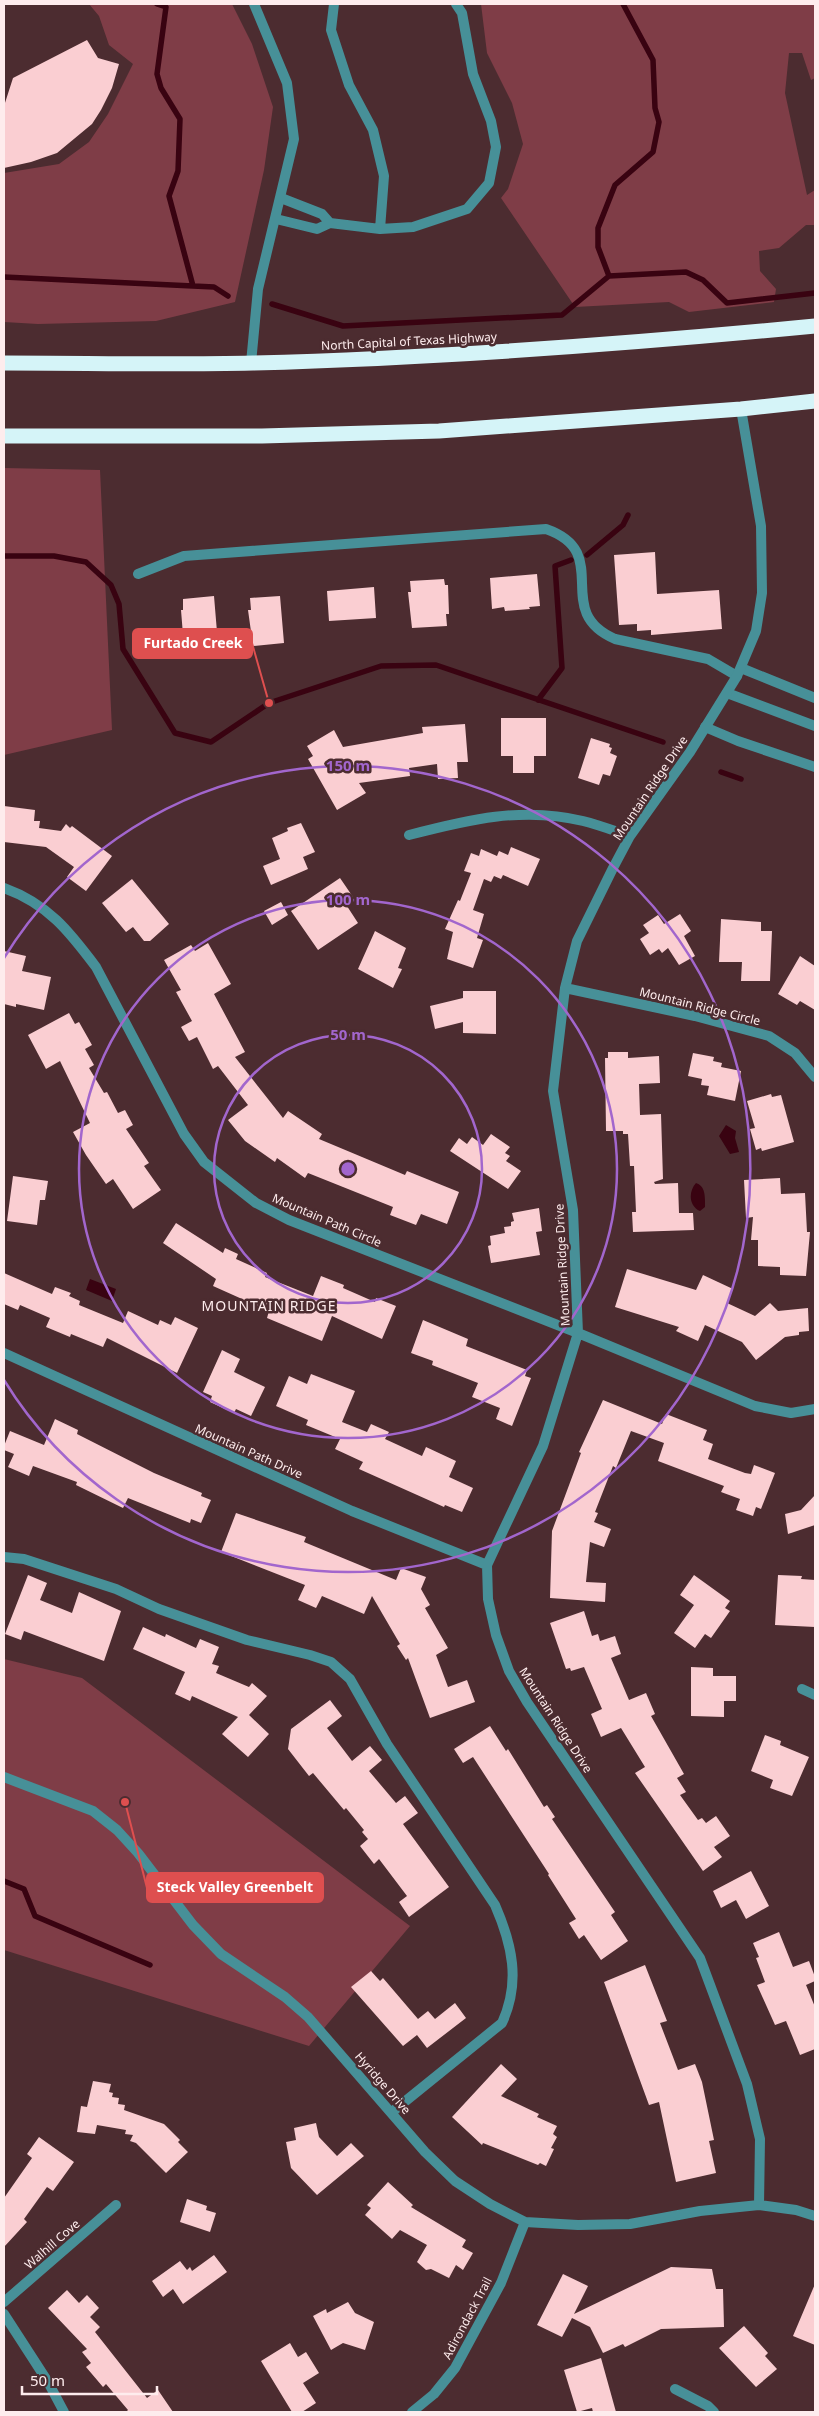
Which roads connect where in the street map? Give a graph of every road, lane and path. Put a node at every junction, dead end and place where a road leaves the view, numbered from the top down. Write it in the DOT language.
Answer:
graph roads {
  1 [pos="254,4"];
  2 [pos="334,4"];
  3 [pos="456,4"];
  4 [pos="281,198"];
  5 [pos="276,219"];
  6 [pos="330,224"];
  7 [pos="380,229"];
  8 [pos="815,326"];
  9 [pos="4,363"];
  10 [pos="251,363"];
  11 [pos="815,401"];
  12 [pos="741,410"];
  13 [pos="4,436"];
  14 [pos="138,574"];
  15 [pos="739,672"];
  16 [pos="727,693"];
  17 [pos="815,698"];
  18 [pos="815,726"];
  19 [pos="706,727"];
  20 [pos="815,767"];
  21 [pos="409,834"];
  22 [pos="630,836"];
  23 [pos="4,888"];
  24 [pos="565,988"];
  25 [pos="815,1077"];
  26 [pos="578,1333"];
  27 [pos="4,1353"];
  28 [pos="815,1409"];
  29 [pos="4,1557"];
  30 [pos="486,1565"];
  31 [pos="802,1689"];
  32 [pos="815,1695"];
  33 [pos="4,1777"];
  34 [pos="392,2112"];
  35 [pos="116,2204"];
  36 [pos="759,2204"];
  37 [pos="815,2216"];
  38 [pos="525,2222"];
  39 [pos="4,2302"];
  40 [pos="4,2314"];
  41 [pos="675,2389"];
  42 [pos="64,2412"];
  43 [pos="412,2412"];
  44 [pos="714,2412"];
  1 -- 4 [label="street"];
  2 -- 7 [label="street"];
  3 -- 7 [label="street"];
  4 -- 5 [label="street"];
  4 -- 6 [label="street"];
  5 -- 6 [label="street"];
  5 -- 10 [label="street"];
  6 -- 7 [label="street"];
  8 -- 10 [label="highway, North Capital of Texas Highway"];
  9 -- 10 [label="highway, North Capital of Texas Highway"];
  11 -- 12 [label="highway"];
  12 -- 13 [label="highway"];
  12 -- 15 [label="street, Mountain Ridge Drive"];
  14 -- 15 [label="street"];
  15 -- 16 [label="street, Mountain Ridge Drive"];
  15 -- 17 [label="street"];
  16 -- 18 [label="street"];
  16 -- 19 [label="street, Mountain Ridge Drive"];
  19 -- 20 [label="street"];
  19 -- 22 [label="street, Mountain Ridge Drive"];
  21 -- 22 [label="street"];
  22 -- 24 [label="street, Mountain Ridge Drive"];
  23 -- 26 [label="street, Mountain Path Circle"];
  24 -- 25 [label="street, Mountain Ridge Circle"];
  24 -- 26 [label="street, Mountain Ridge Drive"];
  26 -- 28 [label="street"];
  26 -- 30 [label="street, Mountain Ridge Drive"];
  27 -- 30 [label="street, Mountain Path Drive"];
  29 -- 34 [label="street"];
  30 -- 36 [label="street, Mountain Ridge Drive"];
  31 -- 32 [label="street"];
  33 -- 34 [label="street, Hyridge Drive"];
  34 -- 38 [label="street, Hyridge Drive"];
  35 -- 39 [label="street, Walhill Cove"];
  36 -- 37 [label="street, Hyridge Drive"];
  36 -- 38 [label="street, Hyridge Drive"];
  38 -- 43 [label="street, Adirondack Trail"];
  40 -- 42 [label="street"];
  41 -- 44 [label="street"];
}
